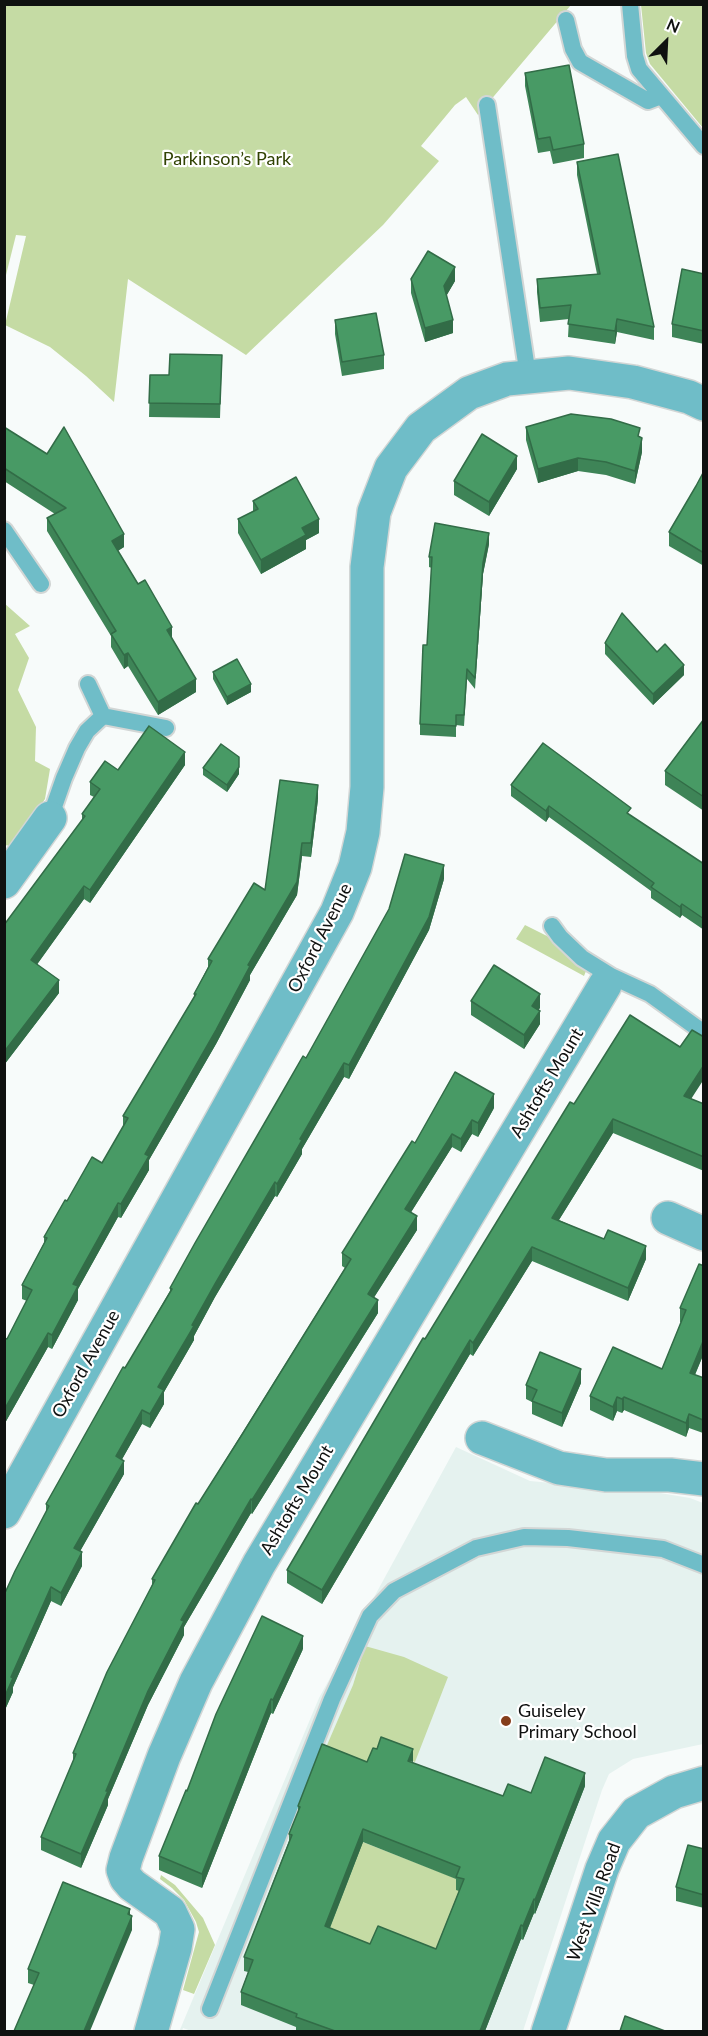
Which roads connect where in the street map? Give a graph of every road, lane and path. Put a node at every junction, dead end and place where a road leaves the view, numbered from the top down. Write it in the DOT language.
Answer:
graph roads {
  1 [pos="630,4"];
  2 [pos="566,20"];
  3 [pos="661,96"];
  4 [pos="487,105"];
  5 [pos="704,146"];
  6 [pos="528,376"];
  7 [pos="704,404"];
  8 [pos="4,530"];
  9 [pos="41,584"];
  10 [pos="88,684"];
  11 [pos="103,716"];
  12 [pos="166,728"];
  13 [pos="50,818"];
  14 [pos="4,882"];
  15 [pos="552,926"];
  16 [pos="608,980"];
  17 [pos="704,1033"];
  18 [pos="668,1218"];
  19 [pos="704,1234"];
  20 [pos="482,1438"];
  21 [pos="704,1479"];
  22 [pos="4,1512"];
  23 [pos="704,1565"];
  24 [pos="704,1783"];
  25 [pos="210,2009"];
  26 [pos="151,2031"];
  27 [pos="548,2031"];
  1 -- 3 [label="lane"];
  2 -- 3 [label="lane"];
  3 -- 5 [label="lane"];
  4 -- 6 [label="lane"];
  6 -- 7 [label="street, Oxford Avenue"];
  6 -- 22 [label="street, Oxford Avenue"];
  8 -- 9 [label="lane"];
  10 -- 11 [label="lane"];
  11 -- 12 [label="lane"];
  11 -- 13 [label="lane"];
  13 -- 14 [label="street"];
  15 -- 16 [label="lane"];
  16 -- 17 [label="lane"];
  16 -- 26 [label="street, Ashtofts Mount"];
  18 -- 19 [label="street"];
  20 -- 21 [label="street"];
  23 -- 25 [label="lane"];
  24 -- 27 [label="street, West Villa Road"];
}
